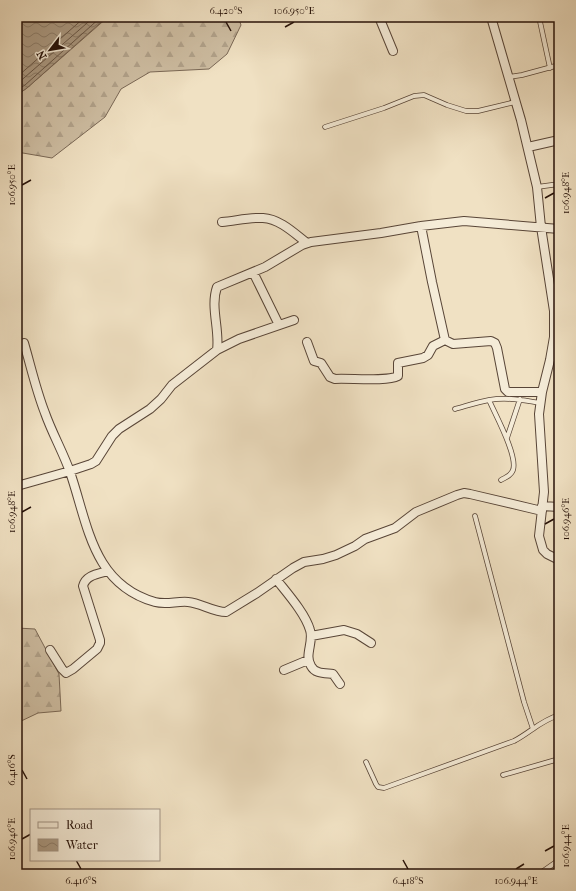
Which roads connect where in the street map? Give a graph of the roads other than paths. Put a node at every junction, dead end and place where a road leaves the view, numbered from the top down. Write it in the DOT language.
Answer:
graph roads {
  1 [pos="379,17"];
  2 [pos="491,17"];
  3 [pos="539,17"];
  4 [pos="393,51"];
  5 [pos="559,65"];
  6 [pos="550,68"];
  7 [pos="508,77"];
  8 [pos="515,102"];
  9 [pos="325,127"];
  10 [pos="559,140"];
  11 [pos="528,147"];
  12 [pos="559,184"];
  13 [pos="537,187"];
  14 [pos="222,222"];
  15 [pos="421,226"];
  16 [pos="541,227"];
  17 [pos="559,229"];
  18 [pos="307,243"];
  19 [pos="253,272"];
  20 [pos="294,320"];
  21 [pos="279,325"];
  22 [pos="446,340"];
  23 [pos="308,342"];
  24 [pos="24,343"];
  25 [pos="217,350"];
  26 [pos="555,355"];
  27 [pos="542,392"];
  28 [pos="520,399"];
  29 [pos="489,400"];
  30 [pos="540,403"];
  31 [pos="455,409"];
  32 [pos="507,438"];
  33 [pos="70,471"];
  34 [pos="501,480"];
  35 [pos="17,486"];
  36 [pos="559,507"];
  37 [pos="542,509"];
  38 [pos="475,516"];
  39 [pos="559,560"];
  40 [pos="108,571"];
  41 [pos="276,579"];
  42 [pos="311,636"];
  43 [pos="371,643"];
  44 [pos="50,650"];
  45 [pos="308,660"];
  46 [pos="284,670"];
  47 [pos="340,684"];
  48 [pos="559,716"];
  49 [pos="533,729"];
  50 [pos="559,759"];
  51 [pos="366,762"];
  52 [pos="503,775"];
  53 [pos="559,860"];
  54 [pos="539,874"];
  1 -- 4 [label="street"];
  2 -- 7 [label="street"];
  3 -- 6 [label="lane"];
  5 -- 6 [label="lane"];
  6 -- 7 [label="lane"];
  7 -- 8 [label="street"];
  8 -- 9 [label="lane"];
  8 -- 11 [label="street"];
  10 -- 11 [label="street"];
  11 -- 13 [label="street"];
  12 -- 13 [label="lane"];
  13 -- 16 [label="street"];
  14 -- 18 [label="street"];
  15 -- 16 [label="street"];
  15 -- 18 [label="street"];
  15 -- 22 [label="street"];
  16 -- 17 [label="street"];
  16 -- 26 [label="street"];
  18 -- 19 [label="street"];
  19 -- 21 [label="street"];
  19 -- 25 [label="street"];
  20 -- 21 [label="street"];
  21 -- 25 [label="street"];
  22 -- 23 [label="street"];
  22 -- 27 [label="street"];
  24 -- 33 [label="street"];
  25 -- 33 [label="street"];
  26 -- 27 [label="street"];
  27 -- 30 [label="street"];
  28 -- 29 [label="lane"];
  28 -- 30 [label="lane"];
  28 -- 32 [label="lane"];
  29 -- 31 [label="lane"];
  29 -- 32 [label="lane"];
  30 -- 37 [label="street"];
  32 -- 34 [label="lane"];
  33 -- 35 [label="street"];
  33 -- 40 [label="street"];
  36 -- 37 [label="street"];
  37 -- 39 [label="street"];
  37 -- 41 [label="street"];
  38 -- 49 [label="lane"];
  40 -- 41 [label="street"];
  40 -- 44 [label="street"];
  41 -- 42 [label="street"];
  42 -- 43 [label="street"];
  42 -- 45 [label="street"];
  45 -- 46 [label="street"];
  45 -- 47 [label="street"];
  48 -- 49 [label="lane"];
  49 -- 51 [label="lane"];
  50 -- 52 [label="lane"];
  53 -- 54 [label="lane"];
}
